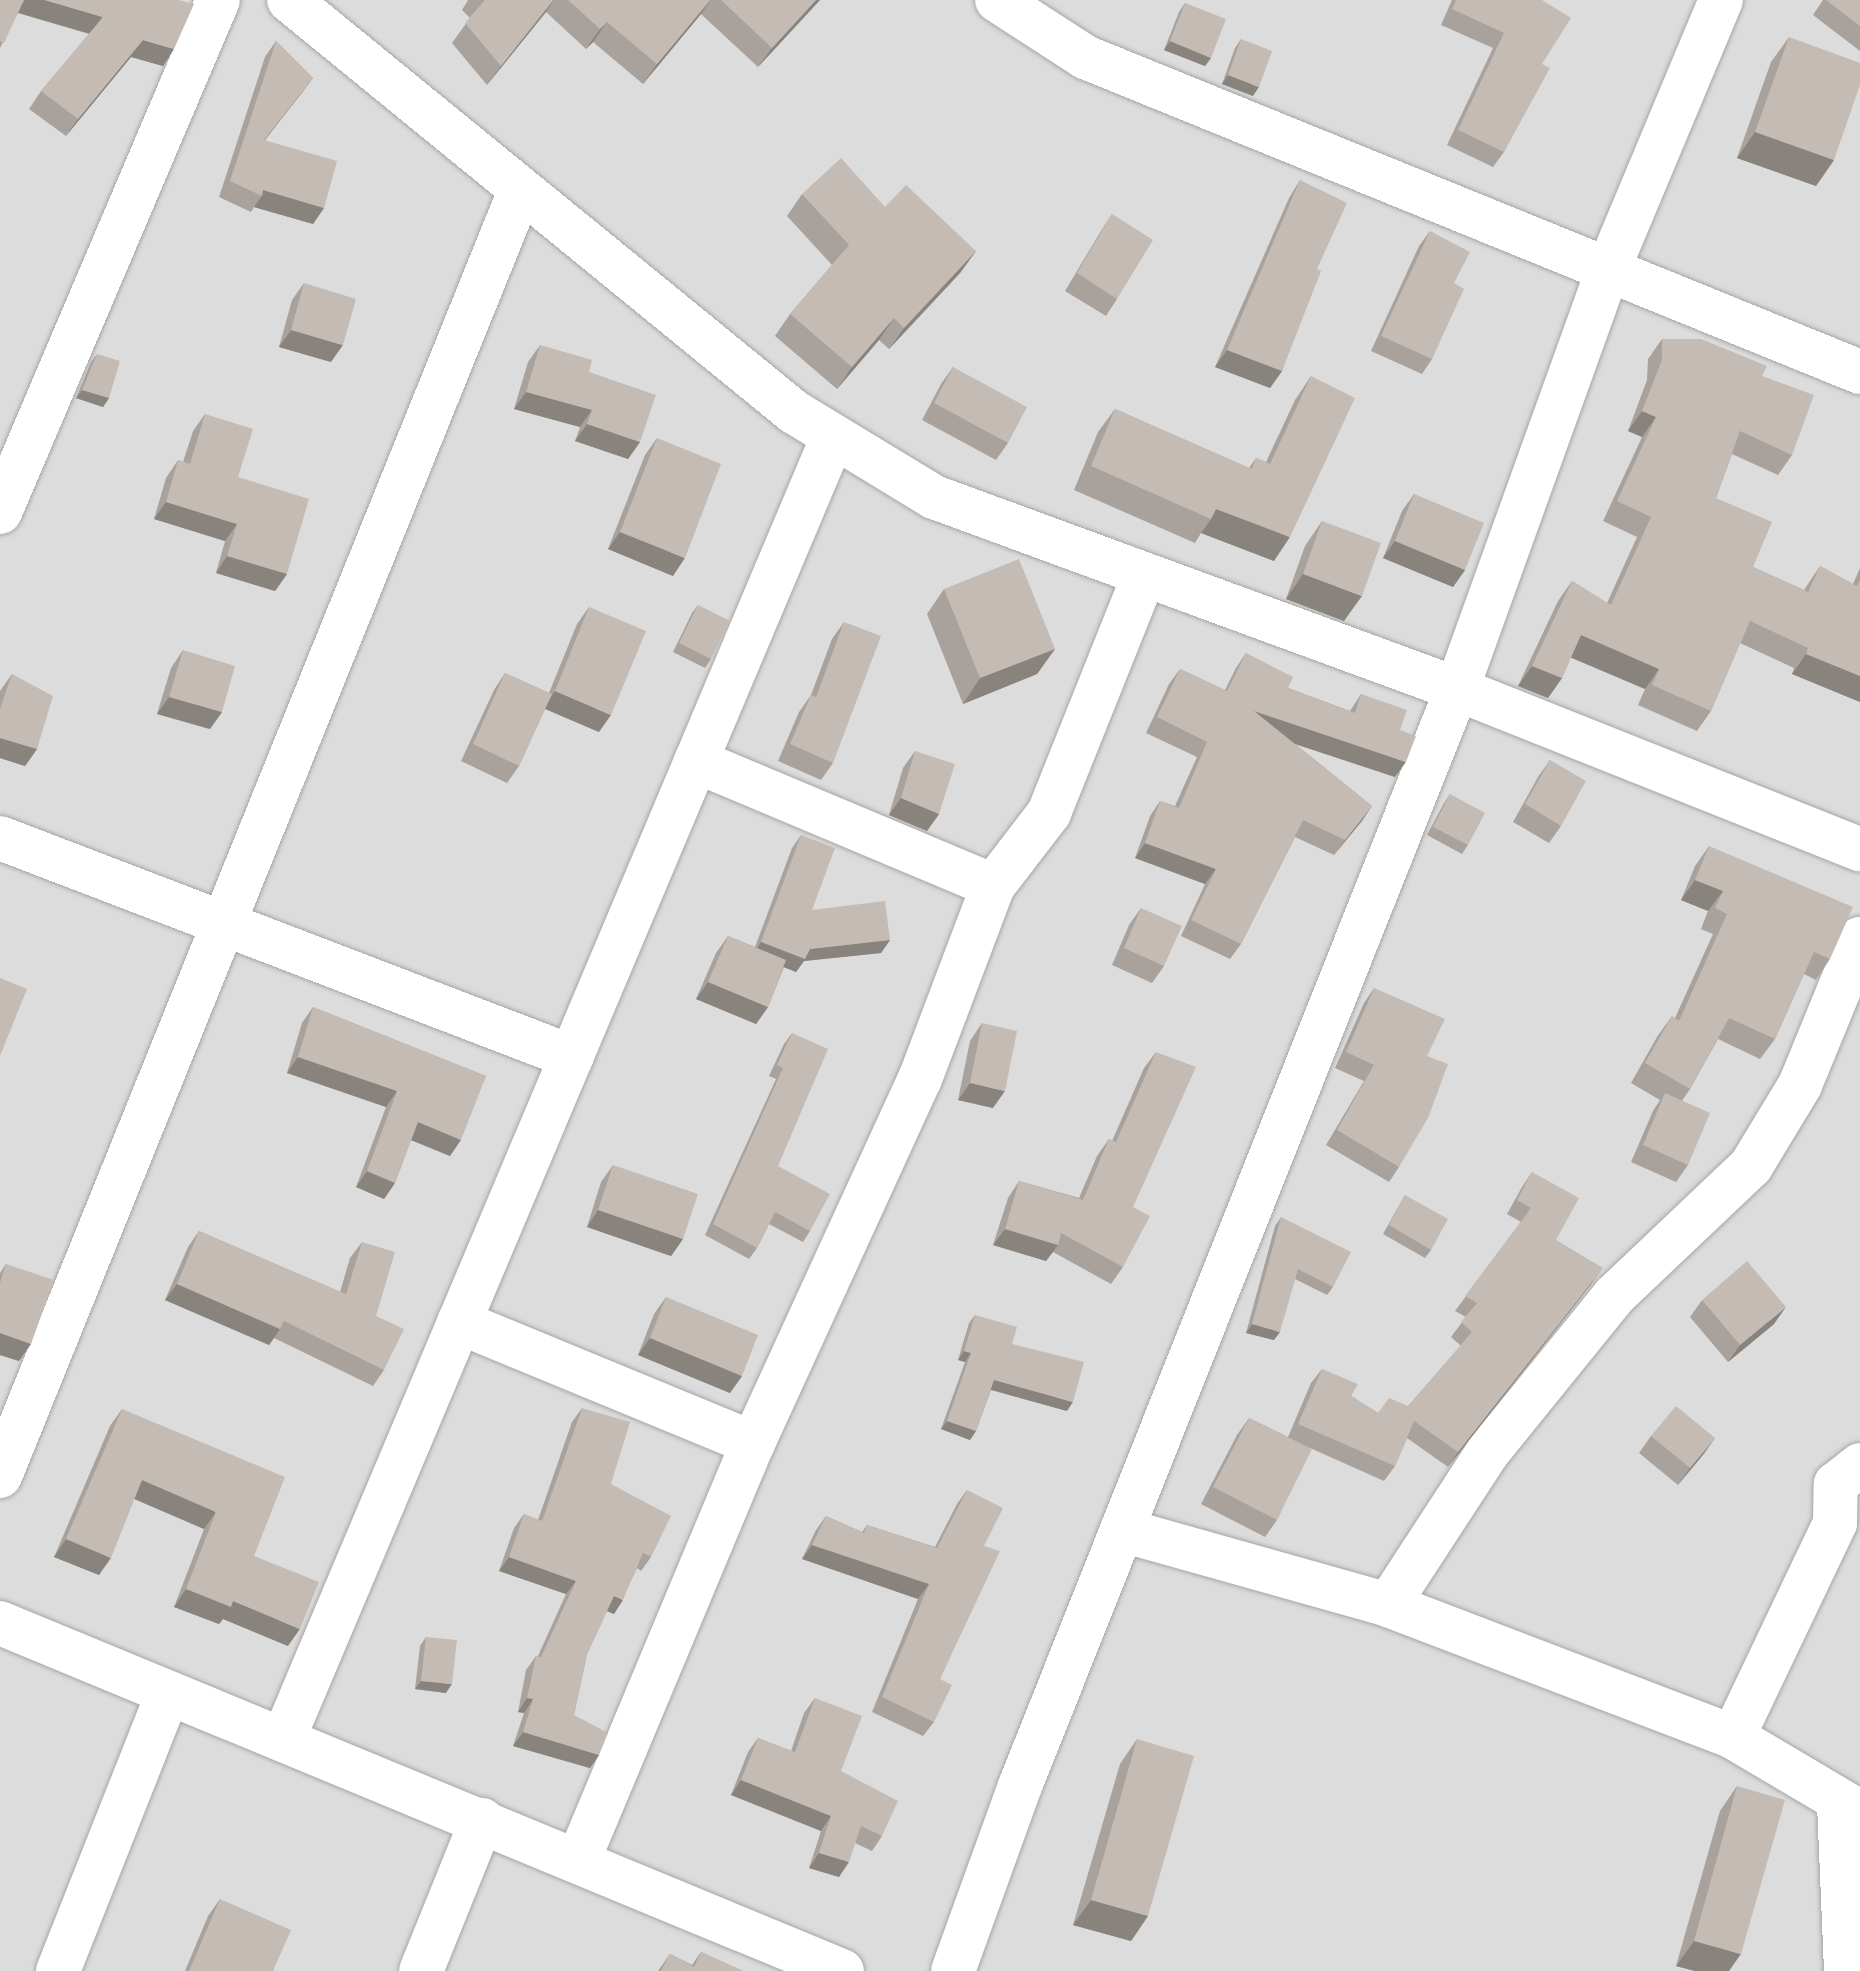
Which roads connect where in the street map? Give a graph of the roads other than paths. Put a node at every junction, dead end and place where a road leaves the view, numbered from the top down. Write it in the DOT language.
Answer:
graph roads {
  1 [pos="218,0"];
  2 [pos="289,0"];
  3 [pos="997,0"];
  4 [pos="1721,0"];
  5 [pos="520,191"];
  6 [pos="1608,270"];
  7 [pos="1860,372"];
  8 [pos="832,439"];
  9 [pos="0,512"];
  10 [pos="1144,576"];
  11 [pos="1457,689"];
  12 [pos="696,761"];
  13 [pos="0,838"];
  14 [pos="1860,849"];
  15 [pos="993,886"];
  16 [pos="223,926"];
  17 [pos="1860,939"];
  18 [pos="572,1057"];
  19 [pos="459,1322"];
  20 [pos="753,1443"];
  21 [pos="1860,1465"];
  22 [pos="0,1476"];
  23 [pos="1122,1530"];
  24 [pos="1388,1605"];
  25 [pos="0,1623"];
  26 [pos="168,1693"];
  27 [pos="1733,1737"];
  28 [pos="283,1740"];
  29 [pos="1850,1808"];
  30 [pos="482,1820"];
  31 [pos="578,1861"];
  32 [pos="779,1957"];
  33 [pos="58,1971"];
  34 [pos="421,1971"];
  35 [pos="842,1971"];
  36 [pos="953,1971"];
  37 [pos="1846,1971"];
  1 -- 9 [label="street"];
  2 -- 5 [label="street"];
  3 -- 6 [label="street"];
  4 -- 6 [label="street"];
  5 -- 8 [label="street"];
  5 -- 16 [label="street"];
  6 -- 7 [label="street"];
  6 -- 11 [label="street"];
  8 -- 10 [label="street"];
  8 -- 12 [label="street"];
  10 -- 11 [label="street"];
  10 -- 15 [label="street"];
  11 -- 14 [label="street"];
  11 -- 23 [label="street"];
  12 -- 15 [label="street"];
  12 -- 18 [label="street"];
  13 -- 16 [label="street"];
  15 -- 20 [label="street"];
  16 -- 18 [label="street"];
  16 -- 22 [label="street"];
  17 -- 24 [label="street"];
  18 -- 19 [label="street"];
  19 -- 20 [label="street"];
  19 -- 28 [label="street"];
  20 -- 31 [label="street"];
  21 -- 27 [label="street"];
  23 -- 24 [label="street"];
  23 -- 36 [label="street"];
  24 -- 27 [label="street"];
  25 -- 26 [label="street"];
  26 -- 28 [label="street"];
  26 -- 33 [label="street"];
  27 -- 29 [label="street"];
  28 -- 30 [label="street"];
  29 -- 37 [label="street"];
  30 -- 31 [label="street"];
  30 -- 34 [label="street"];
  31 -- 32 [label="street"];
  32 -- 35 [label="street"];
}
